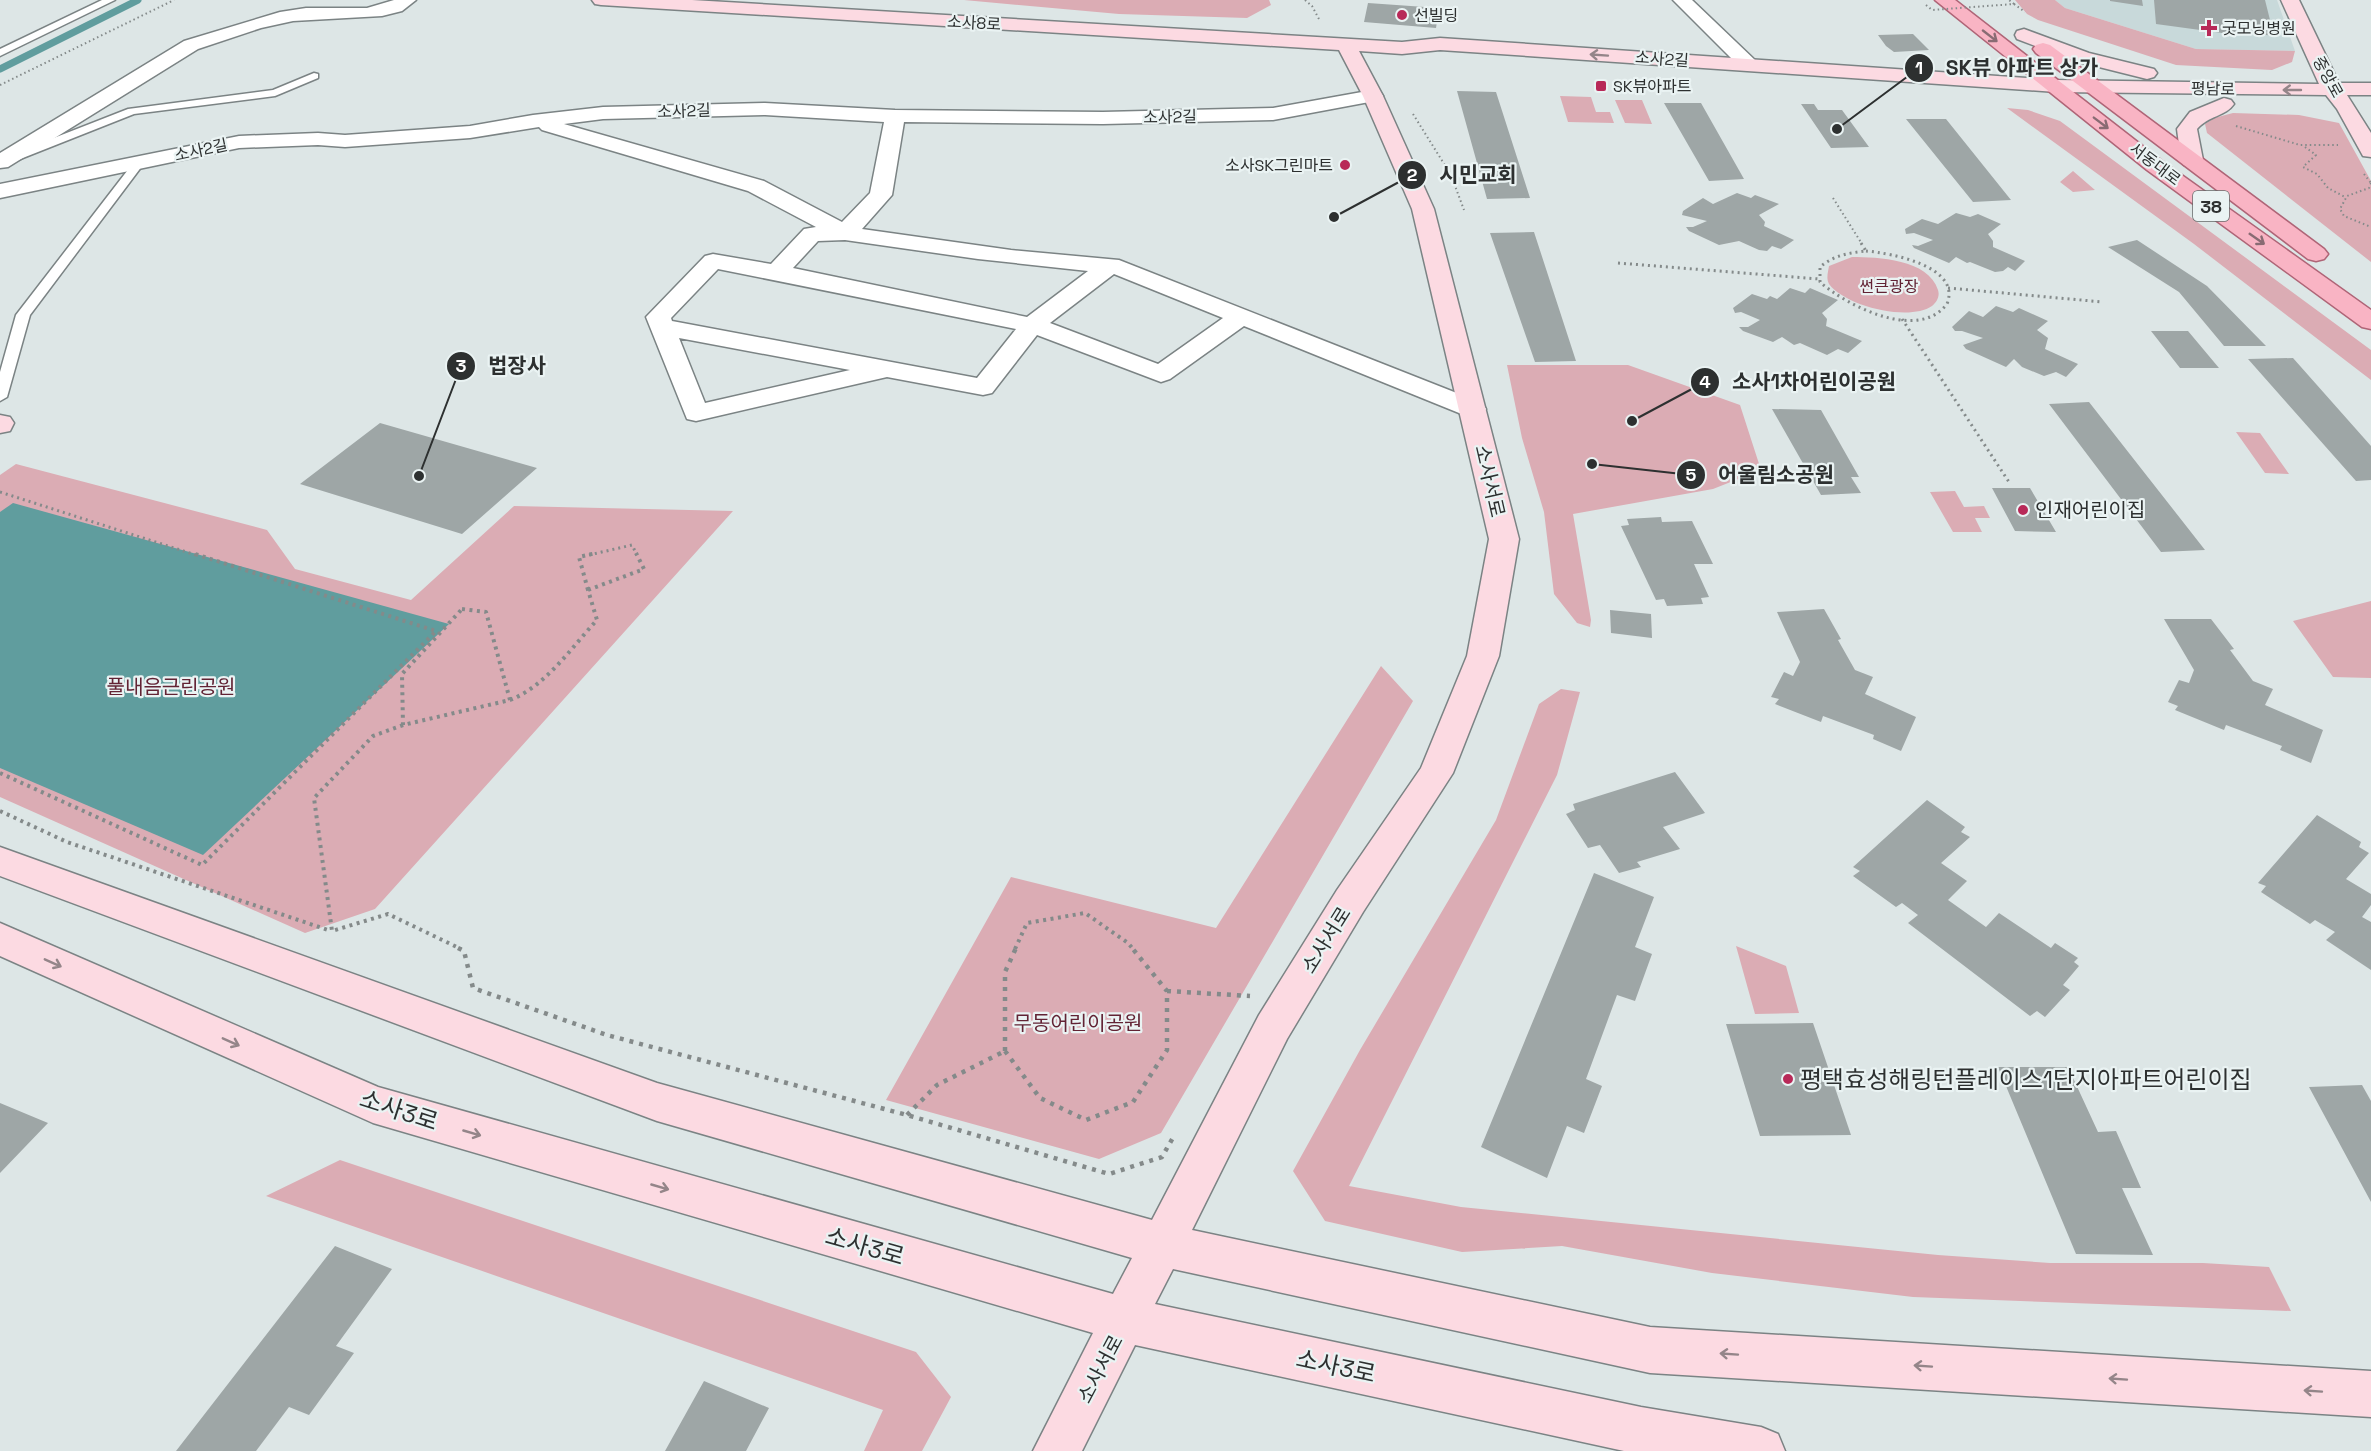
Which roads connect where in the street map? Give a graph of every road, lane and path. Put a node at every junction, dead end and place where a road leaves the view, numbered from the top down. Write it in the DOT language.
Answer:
graph roads {
  1 [pos="110,0"];
  2 [pos="174,0"];
  3 [pos="407,0"];
  4 [pos="601,0"];
  5 [pos="1305,0"];
  6 [pos="1709,0"];
  7 [pos="2008,0"];
  8 [pos="2290,0"];
  9 [pos="2305,0"];
  10 [pos="1683,1"];
  11 [pos="1935,3"];
  12 [pos="766,5"];
  13 [pos="1320,21"];
  14 [pos="2016,29"];
  15 [pos="1346,45"];
  16 [pos="1402,48"];
  17 [pos="0,53"];
  18 [pos="1750,66"];
  19 [pos="314,76"];
  20 [pos="0,86"];
  21 [pos="2093,86"];
  22 [pos="2332,90"];
  23 [pos="2063,93"];
  24 [pos="1373,96"];
  25 [pos="2362,100"];
  26 [pos="2113,101"];
  27 [pos="2230,106"];
  28 [pos="1410,110"];
  29 [pos="895,116"];
  30 [pos="533,121"];
  31 [pos="2300,145"];
  32 [pos="2341,146"];
  33 [pos="2371,151"];
  34 [pos="2192,160"];
  35 [pos="0,163"];
  36 [pos="138,164"];
  37 [pos="2359,169"];
  38 [pos="2371,183"];
  39 [pos="0,191"];
  40 [pos="2346,197"];
  41 [pos="1833,198"];
  42 [pos="1464,210"];
  43 [pos="2371,227"];
  44 [pos="845,233"];
  45 [pos="1866,251"];
  46 [pos="1618,263"];
  47 [pos="2329,263"];
  48 [pos="1111,265"];
  49 [pos="777,272"];
  50 [pos="1819,279"];
  51 [pos="1947,288"];
  52 [pos="2103,302"];
  53 [pos="1242,316"];
  54 [pos="1902,319"];
  55 [pos="2371,322"];
  56 [pos="1032,325"];
  57 [pos="662,327"];
  58 [pos="888,369"];
  59 [pos="1473,409"];
  60 [pos="0,415"];
  61 [pos="2009,482"];
  62 [pos="3,493"];
  63 [pos="0,497"];
  64 [pos="587,591"];
  65 [pos="510,700"];
  66 [pos="403,725"];
  67 [pos="0,773"];
  68 [pos="0,811"];
  69 [pos="0,861"];
  70 [pos="332,931"];
  71 [pos="0,939"];
  72 [pos="1167,991"];
  73 [pos="1247,1006"];
  74 [pos="1005,1052"];
  75 [pos="907,1115"];
  76 [pos="1179,1127"];
  77 [pos="1163,1245"];
  78 [pos="1125,1320"];
  79 [pos="2371,1394"];
  80 [pos="1057,1451"];
  81 [pos="1761,1451"];
  1 -- 17 [label="lane"];
  2 -- 20 [label="path"];
  3 -- 35 [label="street"];
  4 -- 12 [label="street, 소사8로"];
  5 -- 13 [label="path"];
  6 -- 10 [label="street"];
  7 -- 11 [label="path, bridge"];
  8 -- 22 [label="street, 중앙로"];
  9 -- 25 [label="street, 중앙로"];
  10 -- 18 [label="street"];
  11 -- 23 [label="main road, 서동대로 / 38, one-way"];
  12 -- 15 [label="street, 소사8로"];
  14 -- 21 [label="main road, 서동대로 / 38"];
  14 -- 27 [label="street"];
  15 -- 16 [label="street, 소사8로"];
  15 -- 24 [label="street"];
  18 -- 16 [label="street, 소사2길, one-way"];
  16 -- 23 [label="street, 소사2길"];
  18 -- 23 [label="street, 소사2길"];
  19 -- 35 [label="lane"];
  21 -- 23 [label="street, 평남로"];
  21 -- 26 [label="main road, 서동대로 / 38"];
  21 -- 27 [label="street, 평남로"];
  22 -- 25 [label="street, 평남로"];
  22 -- 27 [label="street, 평남로, one-way"];
  23 -- 26 [label="street, 평남로"];
  23 -- 55 [label="main road, 서동대로 / 38, one-way"];
  24 -- 29 [label="street, 소사2길"];
  24 -- 59 [label="street"];
  25 -- 27 [label="street, 평남로"];
  25 -- 33 [label="street, 중앙로"];
  26 -- 27 [label="street, 평남로"];
  26 -- 34 [label="main road, 서동대로 / 38"];
  27 -- 31 [label="path"];
  27 -- 34 [label="street"];
  28 -- 42 [label="path"];
  29 -- 30 [label="street, 소사2길"];
  29 -- 44 [label="street"];
  30 -- 36 [label="street, 소사2길"];
  30 -- 44 [label="street"];
  31 -- 32 [label="path"];
  31 -- 40 [label="path"];
  34 -- 47 [label="main road, 서동대로 / 38"];
  36 -- 39 [label="street, 소사2길"];
  36 -- 60 [label="lane"];
  37 -- 38 [label="path"];
  38 -- 40 [label="path"];
  40 -- 43 [label="path"];
  41 -- 45 [label="path"];
  44 -- 48 [label="street"];
  44 -- 49 [label="street"];
  45 -- 50 [label="path"];
  45 -- 51 [label="path"];
  46 -- 50 [label="path"];
  48 -- 53 [label="street"];
  48 -- 56 [label="street"];
  49 -- 56 [label="street"];
  49 -- 57 [label="street"];
  50 -- 54 [label="path"];
  51 -- 52 [label="path"];
  51 -- 54 [label="path"];
  53 -- 56 [label="street"];
  53 -- 59 [label="street"];
  54 -- 61 [label="path"];
  56 -- 58 [label="street"];
  57 -- 58 [label="street"];
  57 -- 58 [label="street"];
  59 -- 77 [label="street, 소사서로"];
  62 -- 63 [label="path"];
  62 -- 67 [label="path"];
  64 -- 64 [label="path"];
  64 -- 65 [label="path"];
  65 -- 66 [label="path"];
  65 -- 66 [label="path"];
  66 -- 70 [label="path"];
  68 -- 70 [label="path"];
  69 -- 77 [label="street"];
  70 -- 75 [label="path"];
  71 -- 78 [label="street, 소사3로, one-way"];
  72 -- 73 [label="path"];
  72 -- 74 [label="path"];
  72 -- 74 [label="path"];
  74 -- 75 [label="path"];
  75 -- 76 [label="path"];
  77 -- 78 [label="street, 소사서로"];
  79 -- 77 [label="street, one-way"];
  78 -- 80 [label="street, 소사서로"];
  78 -- 81 [label="street, 소사3로"];
}
